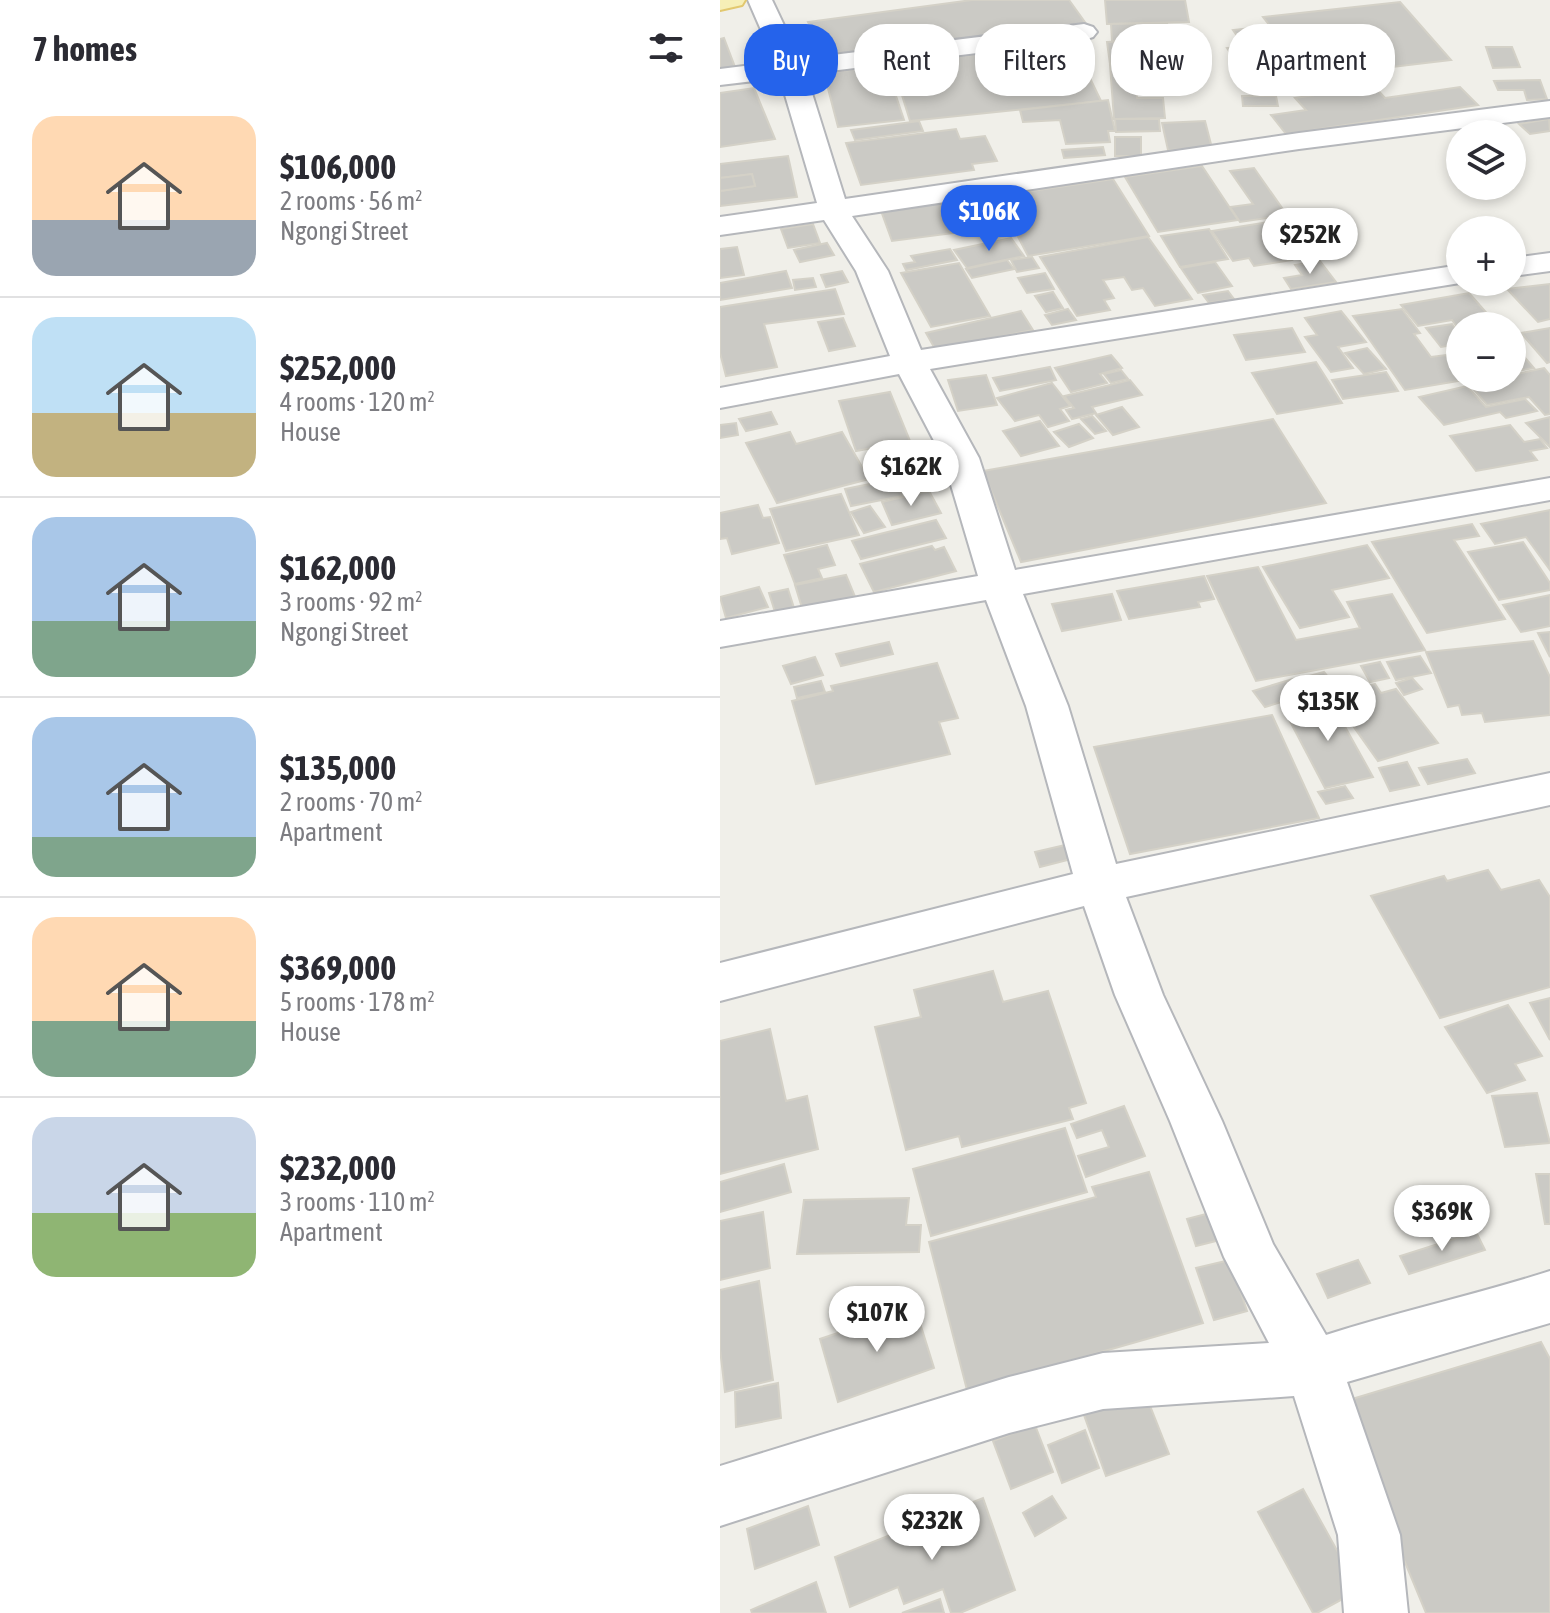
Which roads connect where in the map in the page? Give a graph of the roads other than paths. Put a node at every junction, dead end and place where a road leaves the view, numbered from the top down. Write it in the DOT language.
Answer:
graph roads {
  1 [pos="733,0"];
  2 [pos="760,0"];
  3 [pos="720,2"];
  4 [pos="771,24"];
  5 [pos="975,45"];
  6 [pos="838,61"];
  7 [pos="744,74"];
  8 [pos="720,77"];
  9 [pos="799,96"];
  10 [pos="1550,109"];
  11 [pos="834,211"];
  12 [pos="720,226"];
  13 [pos="1550,262"];
  14 [pos="1526,265"];
  15 [pos="1446,276"];
  16 [pos="909,362"];
  17 [pos="720,398"];
  18 [pos="1550,489"];
  19 [pos="1000,585"];
  20 [pos="720,634"];
  21 [pos="1550,789"];
  22 [pos="1099,885"];
  23 [pos="720,982"];
  24 [pos="1550,1297"];
  25 [pos="1313,1367"];
  26 [pos="720,1496"];
  27 [pos="1376,1613"];
  1 -- 3 [label="main road"];
  2 -- 4 [label="street"];
  5 -- 6 [label="street"];
  7 -- 8 [label="street"];
  9 -- 11 [label="street"];
  10 -- 11 [label="street"];
  11 -- 12 [label="street"];
  11 -- 16 [label="street"];
  13 -- 14 [label="street"];
  15 -- 16 [label="street"];
  16 -- 17 [label="street"];
  16 -- 19 [label="street"];
  18 -- 19 [label="street"];
  19 -- 20 [label="street"];
  19 -- 22 [label="street"];
  21 -- 22 [label="street"];
  22 -- 23 [label="street"];
  22 -- 25 [label="street"];
  24 -- 25 [label="street"];
  25 -- 26 [label="street"];
  25 -- 27 [label="street"];
}
